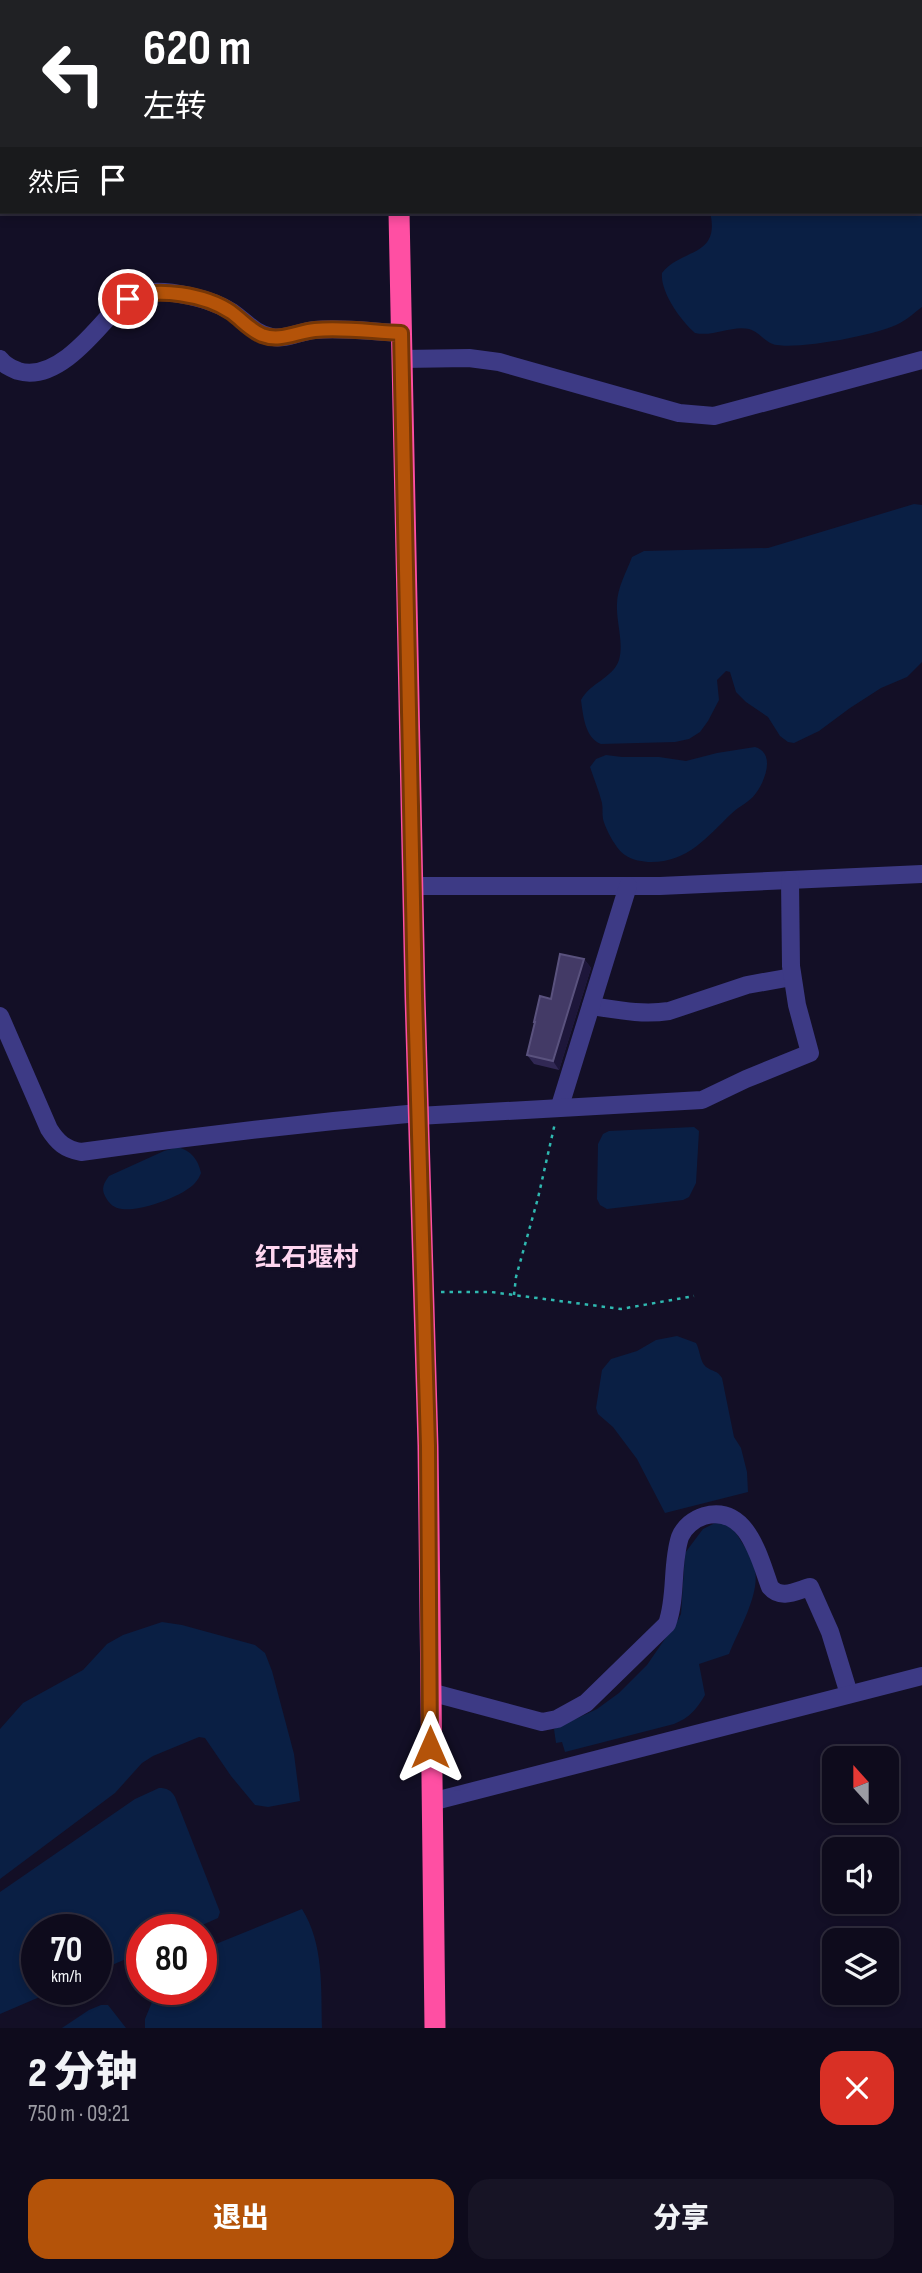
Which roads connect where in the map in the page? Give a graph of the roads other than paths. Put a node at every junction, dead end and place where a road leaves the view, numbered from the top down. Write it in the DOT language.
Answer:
graph roads {
  1 [pos="399,214"];
  2 [pos="401,333"];
  3 [pos="0,359"];
  4 [pos="402,359"];
  5 [pos="922,360"];
  6 [pos="922,874"];
  7 [pos="790,880"];
  8 [pos="412,886"];
  9 [pos="628,886"];
  10 [pos="792,977"];
  11 [pos="592,1006"];
  12 [pos="0,1016"];
  13 [pos="560,1107"];
  14 [pos="418,1115"];
  15 [pos="922,1675"];
  16 [pos="430,1692"];
  17 [pos="849,1694"];
  18 [pos="431,1802"];
  19 [pos="435,2028"];
  1 -- 2 [label="highway"];
  2 -- 3 [label="street"];
  2 -- 4 [label="highway"];
  4 -- 5 [label="street"];
  4 -- 8 [label="highway"];
  6 -- 7 [label="street"];
  7 -- 9 [label="street"];
  7 -- 10 [label="street"];
  8 -- 9 [label="street"];
  8 -- 14 [label="highway"];
  9 -- 11 [label="street"];
  10 -- 11 [label="street"];
  10 -- 13 [label="street"];
  11 -- 13 [label="street"];
  12 -- 14 [label="street"];
  13 -- 14 [label="street"];
  14 -- 16 [label="highway"];
  15 -- 17 [label="street"];
  16 -- 17 [label="street"];
  16 -- 18 [label="highway"];
  17 -- 18 [label="street"];
  18 -- 19 [label="highway"];
}
